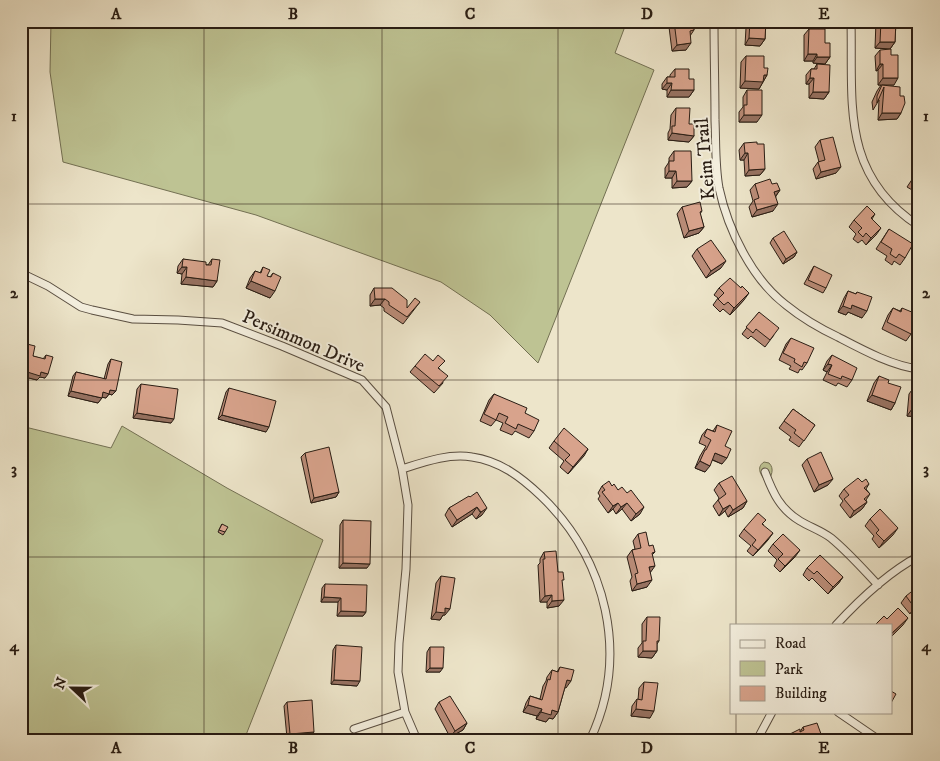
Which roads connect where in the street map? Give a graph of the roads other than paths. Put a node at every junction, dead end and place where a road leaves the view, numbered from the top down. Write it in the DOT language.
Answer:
graph roads {
  1 [pos="714,21"];
  2 [pos="851,21"];
  3 [pos="919,226"];
  4 [pos="21,273"];
  5 [pos="919,369"];
  6 [pos="402,469"];
  7 [pos="765,472"];
  8 [pos="919,556"];
  9 [pos="878,585"];
  10 [pos="837,624"];
  11 [pos="405,712"];
  12 [pos="771,714"];
  13 [pos="841,714"];
  14 [pos="354,729"];
  15 [pos="417,740"];
  16 [pos="590,740"];
  17 [pos="757,740"];
  18 [pos="879,740"];
  1 -- 5 [label="street, Keim Trail"];
  2 -- 3 [label="street"];
  4 -- 6 [label="street, Persimmon Drive"];
  6 -- 11 [label="street, Persimmon Drive"];
  6 -- 16 [label="street"];
  7 -- 9 [label="street"];
  8 -- 9 [label="street"];
  9 -- 10 [label="street"];
  11 -- 14 [label="street"];
  11 -- 15 [label="street, Persimmon Drive"];
  12 -- 17 [label="street"];
  13 -- 18 [label="street"];
}
